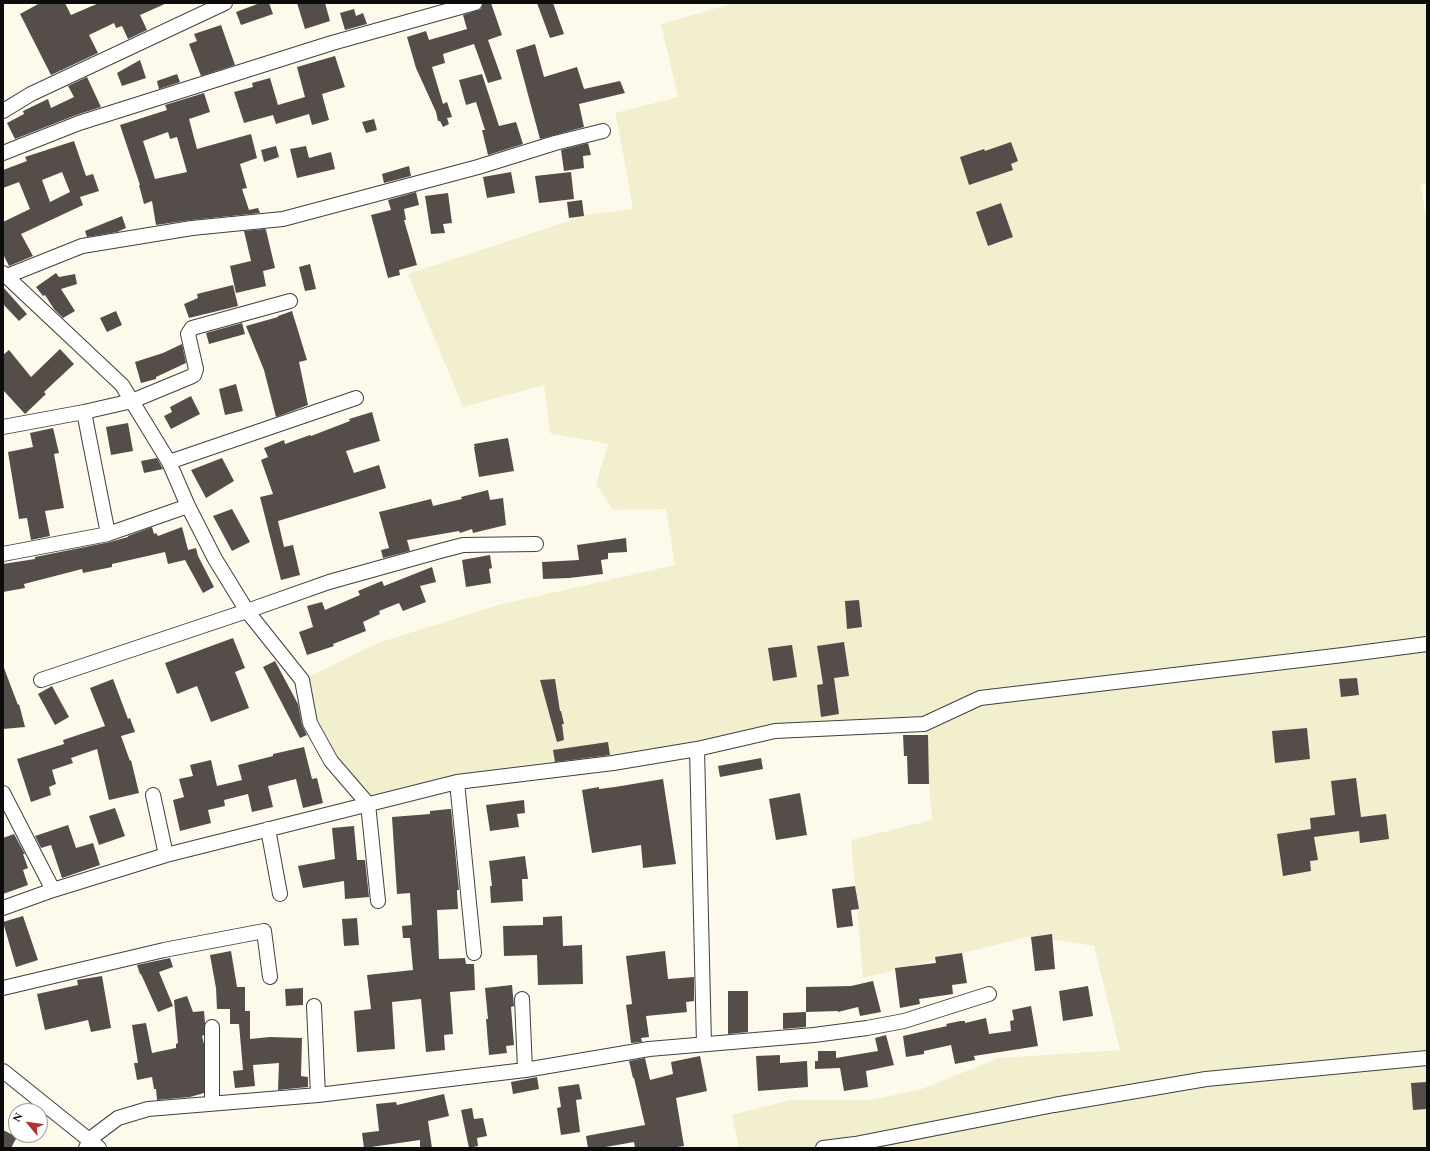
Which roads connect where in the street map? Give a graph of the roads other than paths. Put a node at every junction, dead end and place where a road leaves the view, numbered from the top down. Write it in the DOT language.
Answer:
graph roads {
  1 [pos="225,3"];
  2 [pos="475,3"];
  3 [pos="3,111"];
  4 [pos="603,131"];
  5 [pos="3,152"];
  6 [pos="5,275"];
  7 [pos="290,301"];
  8 [pos="356,398"];
  9 [pos="132,400"];
  10 [pos="84,412"];
  11 [pos="3,427"];
  12 [pos="169,462"];
  13 [pos="188,506"];
  14 [pos="108,534"];
  15 [pos="536,544"];
  16 [pos="3,554"];
  17 [pos="247,611"];
  18 [pos="1427,644"];
  19 [pos="41,680"];
  20 [pos="697,749"];
  21 [pos="457,782"];
  22 [pos="3,793"];
  23 [pos="153,795"];
  24 [pos="368,804"];
  25 [pos="268,829"];
  26 [pos="166,855"];
  27 [pos="53,890"];
  28 [pos="280,894"];
  29 [pos="378,901"];
  30 [pos="3,908"];
  31 [pos="474,953"];
  32 [pos="270,977"];
  33 [pos="3,988"];
  34 [pos="989,994"];
  35 [pos="522,998"];
  36 [pos="314,1006"];
  37 [pos="212,1027"];
  38 [pos="704,1044"];
  39 [pos="1427,1058"];
  40 [pos="525,1070"];
  41 [pos="3,1071"];
  42 [pos="318,1095"];
  43 [pos="212,1103"];
  44 [pos="91,1145"];
  45 [pos="823,1148"];
  1 -- 3 [label="street"];
  2 -- 5 [label="street"];
  4 -- 6 [label="street"];
  6 -- 9 [label="street"];
  7 -- 9 [label="street"];
  8 -- 12 [label="street"];
  9 -- 10 [label="street"];
  9 -- 12 [label="street"];
  10 -- 11 [label="street"];
  10 -- 14 [label="street"];
  12 -- 13 [label="street"];
  13 -- 14 [label="street"];
  13 -- 17 [label="street"];
  14 -- 16 [label="street"];
  15 -- 17 [label="street"];
  17 -- 19 [label="street"];
  17 -- 24 [label="street"];
  18 -- 20 [label="street"];
  20 -- 21 [label="street"];
  20 -- 38 [label="street"];
  21 -- 24 [label="street"];
  21 -- 31 [label="street"];
  22 -- 27 [label="street"];
  23 -- 26 [label="street"];
  24 -- 25 [label="street"];
  24 -- 29 [label="street"];
  25 -- 26 [label="street"];
  25 -- 28 [label="street"];
  26 -- 27 [label="street"];
  27 -- 30 [label="street"];
  32 -- 33 [label="street"];
  34 -- 38 [label="street"];
  35 -- 40 [label="street"];
  36 -- 42 [label="street"];
  37 -- 43 [label="street"];
  38 -- 40 [label="street"];
  39 -- 45 [label="street"];
  40 -- 42 [label="street"];
  41 -- 44 [label="street"];
  42 -- 43 [label="street"];
  43 -- 44 [label="street"];
}
